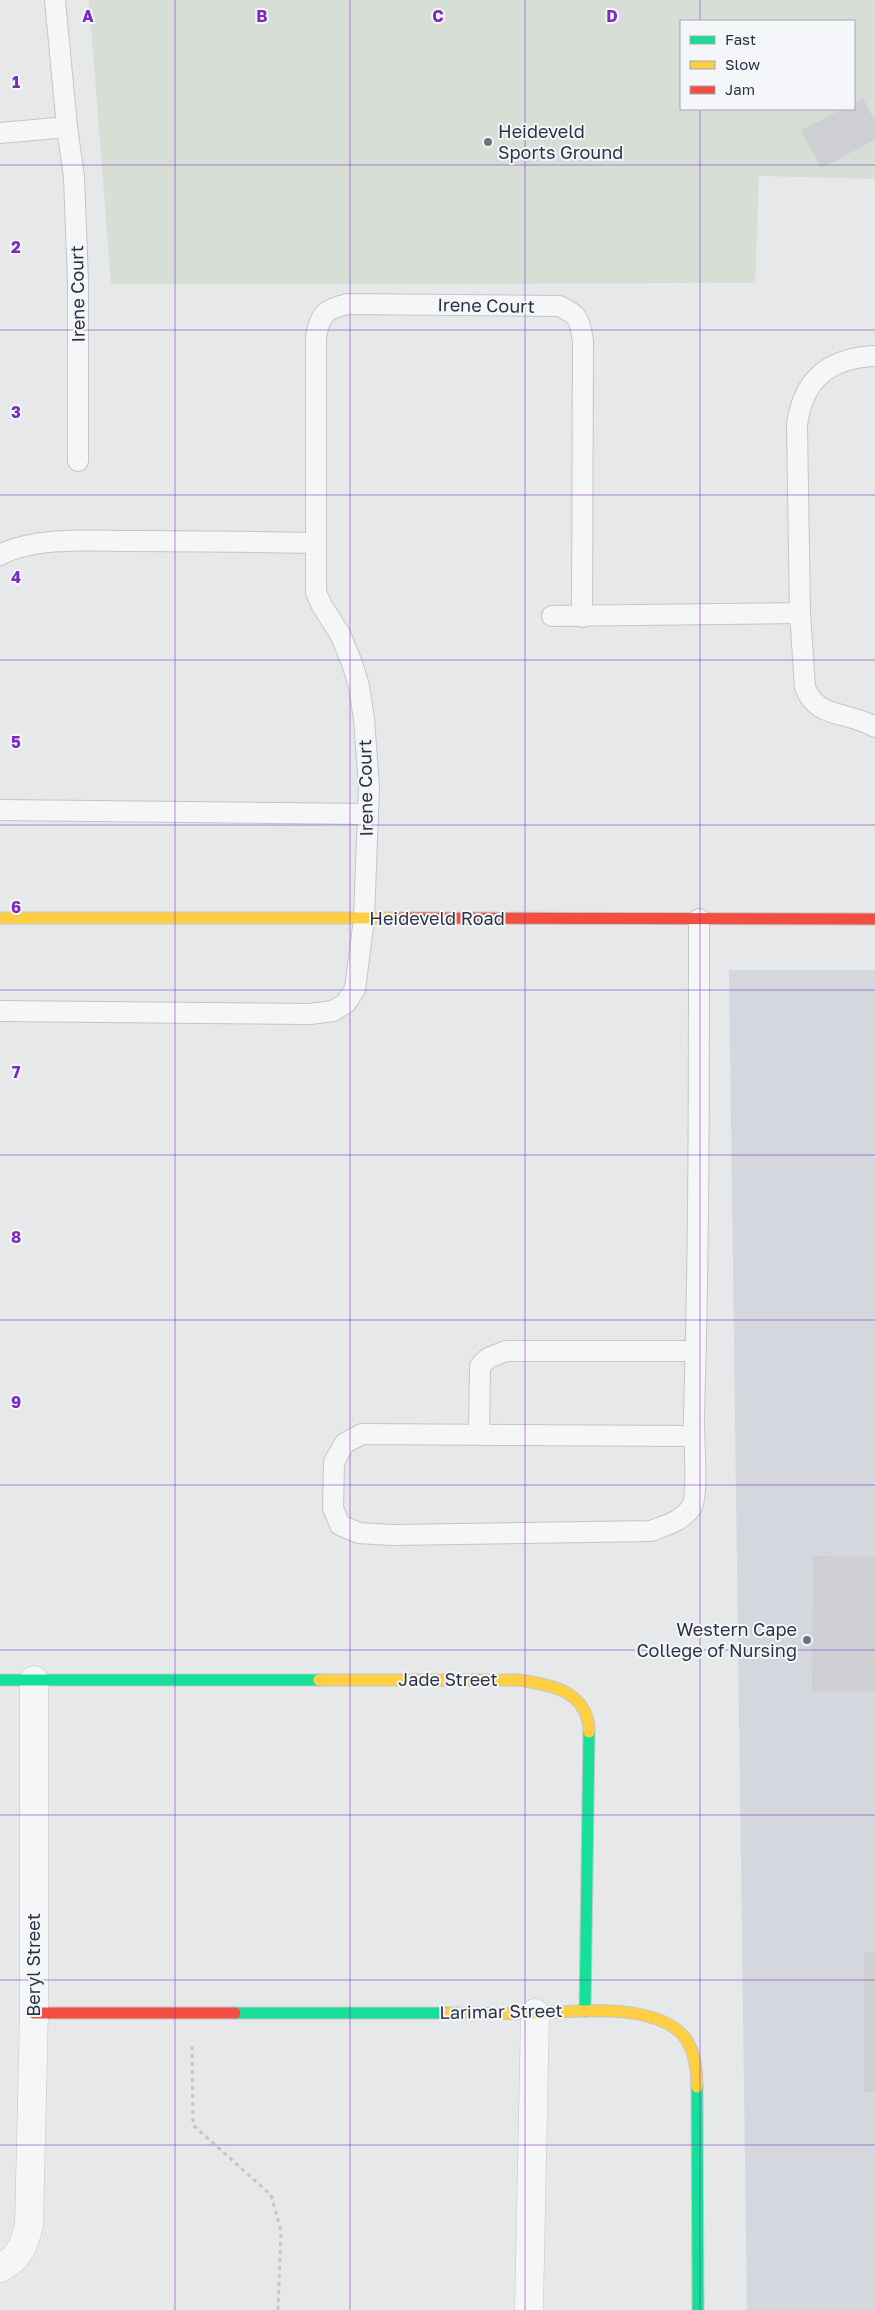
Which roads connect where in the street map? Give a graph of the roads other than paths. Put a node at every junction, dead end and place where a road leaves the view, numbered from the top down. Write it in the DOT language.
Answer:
graph roads {
  1 [pos="55,0"];
  2 [pos="67,127"];
  3 [pos="0,134"];
  4 [pos="875,356"];
  5 [pos="78,461"];
  6 [pos="316,542"];
  7 [pos="0,555"];
  8 [pos="800,613"];
  9 [pos="552,616"];
  10 [pos="582,616"];
  11 [pos="875,727"];
  12 [pos="0,810"];
  13 [pos="368,814"];
  14 [pos="0,918"];
  15 [pos="364,919"];
  16 [pos="699,919"];
  17 [pos="875,919"];
  18 [pos="0,1011"];
  19 [pos="696,1351"];
  20 [pos="479,1434"];
  21 [pos="693,1436"];
  22 [pos="0,1680"];
  23 [pos="34,1680"];
  24 [pos="585,2011"];
  25 [pos="34,2013"];
  26 [pos="535,2013"];
  27 [pos="0,2268"];
  28 [pos="529,2310"];
  29 [pos="698,2310"];
  1 -- 2 [label="lane, Irene Court"];
  2 -- 3 [label="lane"];
  2 -- 5 [label="lane, Irene Court"];
  4 -- 8 [label="lane"];
  6 -- 7 [label="lane"];
  6 -- 10 [label="lane, Irene Court"];
  6 -- 13 [label="lane, Irene Court"];
  8 -- 10 [label="lane"];
  8 -- 11 [label="lane"];
  9 -- 10 [label="lane"];
  12 -- 13 [label="lane"];
  13 -- 15 [label="lane, Irene Court"];
  14 -- 15 [label="street, Heideveld Road"];
  15 -- 16 [label="street, Heideveld Road"];
  15 -- 18 [label="lane, Irene Court"];
  16 -- 17 [label="street, Heideveld Road"];
  16 -- 19 [label="lane"];
  19 -- 20 [label="lane"];
  19 -- 21 [label="lane"];
  20 -- 21 [label="lane"];
  20 -- 21 [label="lane"];
  22 -- 23 [label="street, Jade Street"];
  23 -- 24 [label="street, Jade Street"];
  23 -- 25 [label="street, Beryl Street"];
  24 -- 26 [label="street, Larimar Street"];
  24 -- 29 [label="street, Larimar Street"];
  25 -- 26 [label="street, Larimar Street"];
  25 -- 27 [label="street, Beryl Street"];
  26 -- 28 [label="street"];
}
